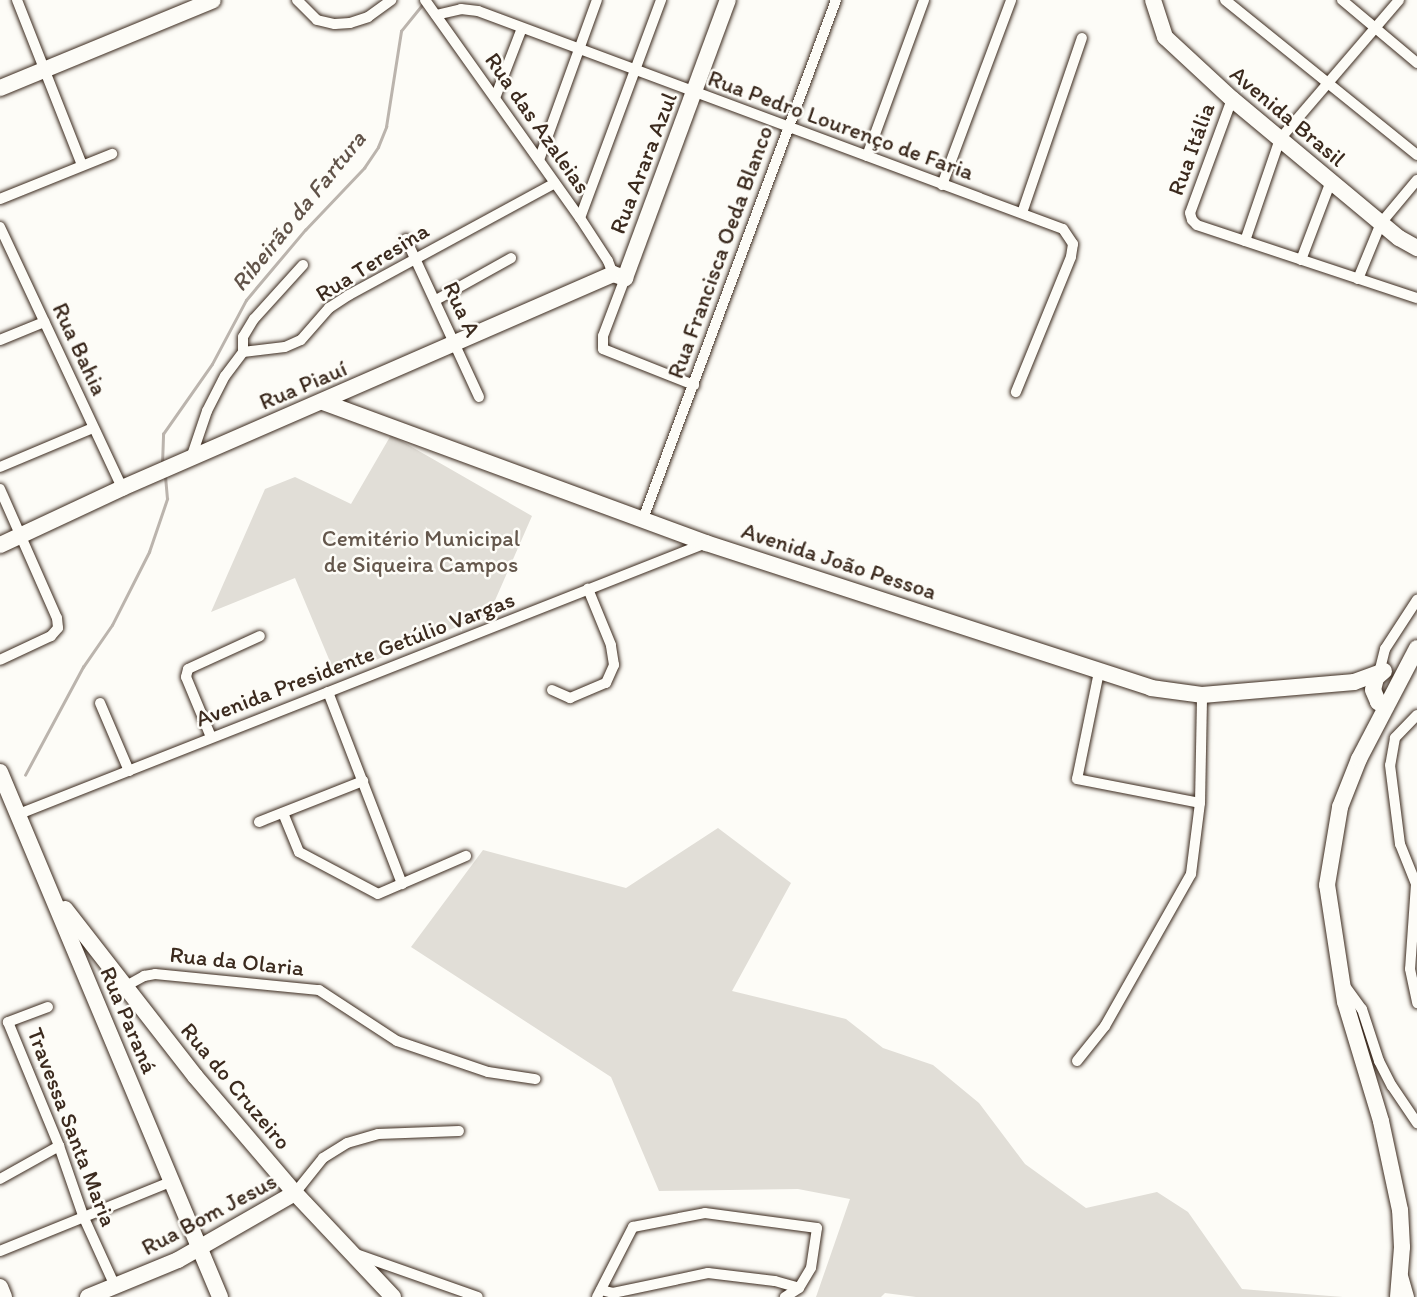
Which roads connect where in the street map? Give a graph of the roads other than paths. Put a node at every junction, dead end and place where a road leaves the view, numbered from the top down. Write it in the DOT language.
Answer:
graph roads {
  1 [pos="17,0"];
  2 [pos="213,0"];
  3 [pos="297,0"];
  4 [pos="391,0"];
  5 [pos="597,0"];
  6 [pos="661,0"];
  7 [pos="728,0"];
  8 [pos="836,0"];
  9 [pos="924,0"];
  10 [pos="1011,0"];
  11 [pos="1225,0"];
  12 [pos="1342,0"];
  13 [pos="1399,0"];
  14 [pos="1156,4"];
  15 [pos="188,5"];
  16 [pos="431,8"];
  17 [pos="1374,27"];
  18 [pos="522,28"];
  19 [pos="1082,38"];
  20 [pos="580,48"];
  21 [pos="1417,63"];
  22 [pos="635,70"];
  23 [pos="45,71"];
  24 [pos="1327,82"];
  25 [pos="0,88"];
  26 [pos="694,93"];
  27 [pos="495,98"];
  28 [pos="1232,99"];
  29 [pos="789,127"];
  30 [pos="1280,139"];
  31 [pos="112,154"];
  32 [pos="1417,155"];
  33 [pos="867,156"];
  34 [pos="539,160"];
  35 [pos="82,165"];
  36 [pos="1417,180"];
  37 [pos="1331,181"];
  38 [pos="555,183"];
  39 [pos="942,185"];
  40 [pos="0,199"];
  41 [pos="1022,213"];
  42 [pos="580,218"];
  43 [pos="1381,223"];
  44 [pos="0,227"];
  45 [pos="406,239"];
  46 [pos="1245,241"];
  47 [pos="1417,248"];
  48 [pos="415,258"];
  49 [pos="511,258"];
  50 [pos="1301,260"];
  51 [pos="303,265"];
  52 [pos="619,276"];
  53 [pos="1358,279"];
  54 [pos="1417,298"];
  55 [pos="436,300"];
  56 [pos="44,322"];
  57 [pos="0,340"];
  58 [pos="455,342"];
  59 [pos="243,352"];
  60 [pos="694,385"];
  61 [pos="1016,392"];
  62 [pos="479,397"];
  63 [pos="323,402"];
  64 [pos="93,428"];
  65 [pos="191,458"];
  66 [pos="0,467"];
  67 [pos="122,488"];
  68 [pos="0,489"];
  69 [pos="643,519"];
  70 [pos="21,536"];
  71 [pos="706,543"];
  72 [pos="0,545"];
  73 [pos="588,589"];
  74 [pos="1417,600"];
  75 [pos="260,636"];
  76 [pos="1417,648"];
  77 [pos="0,660"];
  78 [pos="1408,672"];
  79 [pos="1099,673"];
  80 [pos="1380,673"];
  81 [pos="1354,682"];
  82 [pos="552,690"];
  83 [pos="328,692"];
  84 [pos="1202,695"];
  85 [pos="1380,701"];
  86 [pos="100,703"];
  87 [pos="1417,715"];
  88 [pos="211,737"];
  89 [pos="129,771"];
  90 [pos="0,772"];
  91 [pos="363,781"];
  92 [pos="1200,803"];
  93 [pos="283,813"];
  94 [pos="19,814"];
  95 [pos="259,822"];
  96 [pos="466,856"];
  97 [pos="402,884"];
  98 [pos="54,896"];
  99 [pos="108,962"];
  100 [pos="87,977"];
  101 [pos="126,986"];
  102 [pos="1345,986"];
  103 [pos="1417,1003"];
  104 [pos="48,1007"];
  105 [pos="1077,1061"];
  106 [pos="535,1079"];
  107 [pos="1417,1124"];
  108 [pos="459,1131"];
  109 [pos="60,1146"];
  110 [pos="0,1179"];
  111 [pos="172,1181"];
  112 [pos="295,1193"];
  113 [pos="84,1218"];
  114 [pos="200,1248"];
  115 [pos="0,1251"];
  116 [pos="353,1253"];
  117 [pos="1401,1272"];
  118 [pos="115,1286"];
  119 [pos="0,1287"];
  120 [pos="799,1288"];
  121 [pos="215,1293"];
  122 [pos="599,1294"];
  123 [pos="4,1297"];
  124 [pos="88,1297"];
  125 [pos="393,1297"];
  126 [pos="478,1297"];
  127 [pos="785,1297"];
  128 [pos="1398,1297"];
  129 [pos="1409,1297"];
  1 -- 23 [label="street"];
  2 -- 15 [label="street"];
  3 -- 4 [label="street"];
  5 -- 20 [label="street"];
  6 -- 22 [label="street"];
  7 -- 26 [label="street, Rua Arara Azul"];
  8 -- 29 [label="street, Rua Francisca Oeda Blanco"];
  9 -- 33 [label="street"];
  10 -- 39 [label="street"];
  11 -- 24 [label="street"];
  12 -- 17 [label="street"];
  13 -- 17 [label="street"];
  14 -- 28 [label="street, Avenida Brasil"];
  15 -- 23 [label="street"];
  16 -- 18 [label="street, Rua Pedro Lourenço de Faria"];
  16 -- 27 [label="street, Rua das Azaleias"];
  17 -- 21 [label="street"];
  17 -- 24 [label="street"];
  18 -- 20 [label="street, Rua Pedro Lourenço de Faria"];
  18 -- 27 [label="street"];
  19 -- 41 [label="street"];
  20 -- 22 [label="street, Rua Pedro Lourenço de Faria"];
  20 -- 34 [label="street"];
  22 -- 26 [label="street, Rua Pedro Lourenço de Faria"];
  22 -- 42 [label="street"];
  23 -- 25 [label="street"];
  23 -- 35 [label="street"];
  24 -- 30 [label="street"];
  24 -- 32 [label="street"];
  26 -- 29 [label="street, Rua Pedro Lourenço de Faria"];
  26 -- 52 [label="street, Rua Arara Azul"];
  27 -- 34 [label="street, Rua das Azaleias"];
  28 -- 30 [label="street, Avenida Brasil"];
  28 -- 46 [label="street, Rua Itália"];
  29 -- 33 [label="street, Rua Pedro Lourenço de Faria"];
  29 -- 60 [label="street, Rua Francisca Oeda Blanco"];
  30 -- 37 [label="street, Avenida Brasil"];
  30 -- 46 [label="street"];
  31 -- 35 [label="street"];
  33 -- 39 [label="street, Rua Pedro Lourenço de Faria"];
  34 -- 38 [label="street, Rua das Azaleias"];
  35 -- 40 [label="street"];
  36 -- 43 [label="street"];
  37 -- 43 [label="street, Avenida Brasil"];
  37 -- 50 [label="street"];
  38 -- 42 [label="street, Rua das Azaleias"];
  38 -- 48 [label="street, Rua Teresina"];
  39 -- 41 [label="street, Rua Pedro Lourenço de Faria"];
  41 -- 61 [label="street, Rua Pedro Lourenço de Faria"];
  42 -- 52 [label="street, Rua das Azaleias"];
  43 -- 47 [label="street, Avenida Brasil"];
  43 -- 53 [label="street"];
  44 -- 56 [label="street, Rua Bahia"];
  45 -- 48 [label="street, Rua A"];
  46 -- 50 [label="street"];
  48 -- 55 [label="street, Rua A"];
  48 -- 59 [label="street, Rua Teresina"];
  49 -- 55 [label="street"];
  50 -- 53 [label="street"];
  51 -- 59 [label="street"];
  52 -- 58 [label="street, Rua Piauí"];
  52 -- 60 [label="street, Rua Arara Azul"];
  53 -- 54 [label="street"];
  55 -- 58 [label="street, Rua A"];
  56 -- 57 [label="street"];
  56 -- 64 [label="street, Rua Bahia"];
  58 -- 62 [label="street, Rua A"];
  58 -- 63 [label="street, Rua Piauí"];
  59 -- 65 [label="street"];
  60 -- 69 [label="street, Rua Francisca Oeda Blanco"];
  63 -- 65 [label="street, Rua Piauí"];
  63 -- 69 [label="street, Avenida João Pessoa"];
  64 -- 66 [label="street"];
  64 -- 67 [label="street, Rua Bahia"];
  65 -- 67 [label="street, Rua Piauí"];
  67 -- 70 [label="street, Rua Piauí"];
  68 -- 70 [label="street"];
  69 -- 71 [label="street, Avenida João Pessoa"];
  70 -- 72 [label="street, Rua Piauí"];
  70 -- 77 [label="street"];
  71 -- 73 [label="street, Avenida Presidente Getúlio Vargas"];
  71 -- 79 [label="street, Avenida João Pessoa"];
  73 -- 82 [label="street"];
  73 -- 83 [label="street, Avenida Presidente Getúlio Vargas"];
  74 -- 80 [label="street"];
  75 -- 88 [label="street"];
  76 -- 78 [label="street"];
  78 -- 80 [label="street, Avenida João Pessoa"];
  78 -- 85 [label="street"];
  79 -- 84 [label="street, Avenida João Pessoa"];
  79 -- 92 [label="street"];
  80 -- 81 [label="street, Avenida João Pessoa"];
  80 -- 85 [label="street"];
  81 -- 84 [label="street, Avenida João Pessoa"];
  81 -- 85 [label="street"];
  83 -- 88 [label="street, Avenida Presidente Getúlio Vargas"];
  83 -- 91 [label="street"];
  84 -- 92 [label="street"];
  85 -- 102 [label="street"];
  86 -- 89 [label="street"];
  87 -- 103 [label="street"];
  88 -- 89 [label="street, Avenida Presidente Getúlio Vargas"];
  89 -- 94 [label="street, Avenida Presidente Getúlio Vargas"];
  90 -- 94 [label="street, Rua Paraná"];
  91 -- 93 [label="street"];
  91 -- 97 [label="street"];
  92 -- 105 [label="street"];
  93 -- 95 [label="street"];
  93 -- 97 [label="street"];
  94 -- 98 [label="street, Rua Paraná"];
  96 -- 97 [label="street"];
  98 -- 99 [label="street, Rua do Cruzeiro"];
  98 -- 100 [label="street, Rua Paraná"];
  99 -- 100 [label="street"];
  99 -- 101 [label="street, Rua do Cruzeiro"];
  100 -- 111 [label="street, Rua Paraná"];
  101 -- 106 [label="street, Rua da Olaria"];
  101 -- 112 [label="street, Rua do Cruzeiro"];
  102 -- 107 [label="street"];
  102 -- 117 [label="street"];
  104 -- 109 [label="street, Travessa Santa Maria"];
  108 -- 112 [label="street, Rua Bom Jesus"];
  109 -- 110 [label="street"];
  109 -- 113 [label="street, Travessa Santa Maria"];
  111 -- 113 [label="street"];
  111 -- 114 [label="street, Rua Paraná"];
  112 -- 114 [label="street, Rua Bom Jesus"];
  112 -- 116 [label="street, Rua do Cruzeiro"];
  113 -- 115 [label="street"];
  113 -- 118 [label="street, Travessa Santa Maria"];
  114 -- 118 [label="street, Rua Bom Jesus"];
  114 -- 121 [label="street, Rua Paraná"];
  116 -- 125 [label="street, Rua do Cruzeiro"];
  116 -- 126 [label="street"];
  117 -- 128 [label="street"];
  117 -- 129 [label="street"];
  118 -- 124 [label="street, Rua Bom Jesus"];
  119 -- 123 [label="street"];
  120 -- 122 [label="street"];
  120 -- 122 [label="street"];
  120 -- 127 [label="street"];
}
